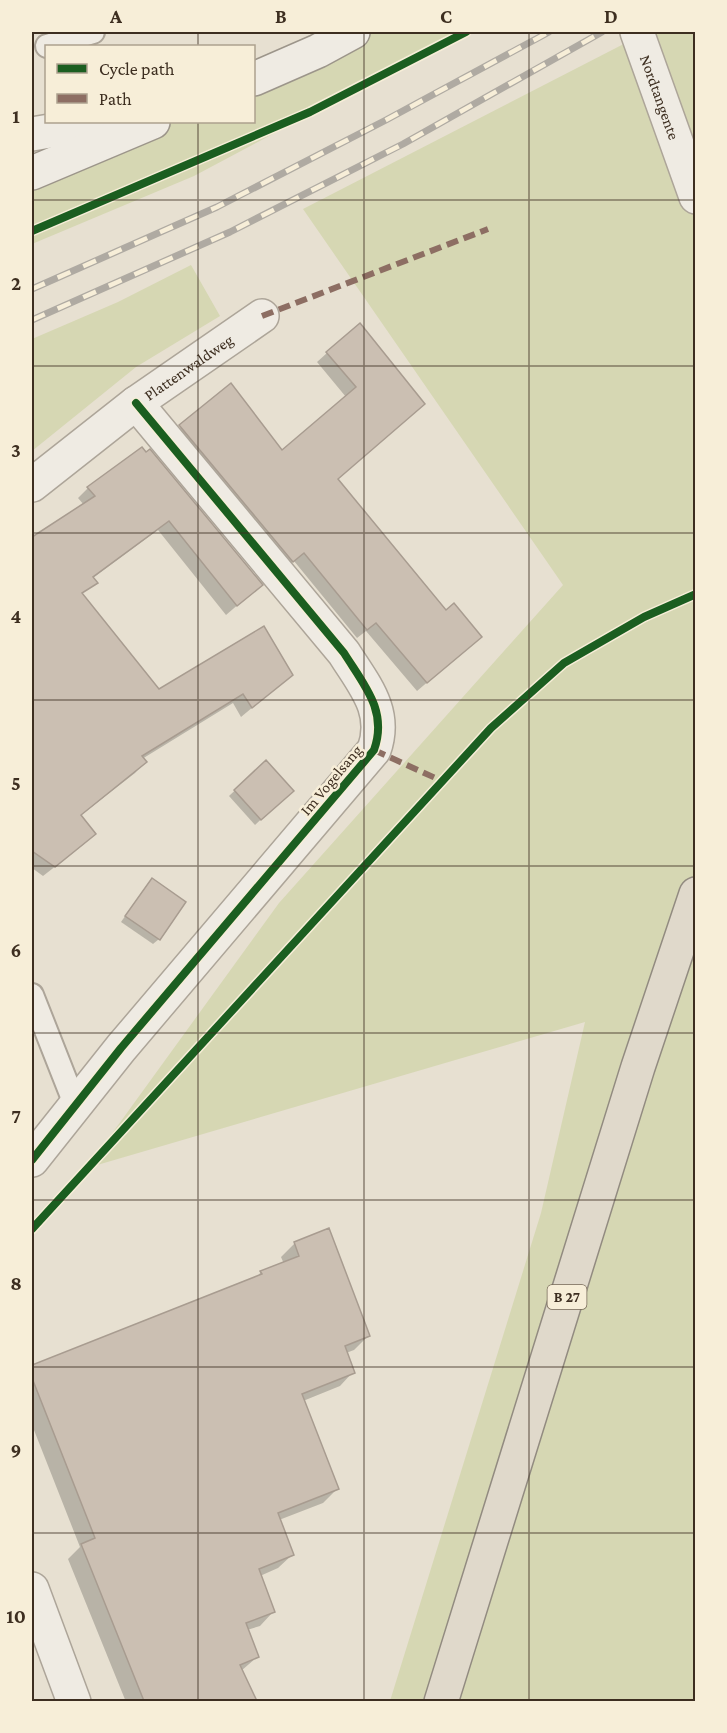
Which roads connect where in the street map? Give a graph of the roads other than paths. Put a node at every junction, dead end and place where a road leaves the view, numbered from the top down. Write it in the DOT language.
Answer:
graph roads {
  1 [pos="93,32"];
  2 [pos="352,32"];
  3 [pos="637,32"];
  4 [pos="53,45"];
  5 [pos="255,78"];
  6 [pos="97,123"];
  7 [pos="151,123"];
  8 [pos="32,134"];
  9 [pos="32,173"];
  10 [pos="696,197"];
  11 [pos="262,315"];
  12 [pos="136,403"];
  13 [pos="32,486"];
  14 [pos="696,894"];
  15 [pos="32,995"];
  16 [pos="75,1104"];
  17 [pos="32,1160"];
  18 [pos="32,1589"];
  19 [pos="75,1701"];
  20 [pos="441,1701"];
  1 -- 4 [label="lane"];
  2 -- 5 [label="street"];
  3 -- 10 [label="street, Nordtangente"];
  6 -- 8 [label="street"];
  7 -- 9 [label="street"];
  11 -- 12 [label="street, Plattenwaldweg"];
  12 -- 13 [label="street, Plattenwaldweg"];
  12 -- 16 [label="street, Im Vogelsang"];
  14 -- 20 [label="highway, B 27"];
  15 -- 16 [label="lane"];
  16 -- 17 [label="street, Im Vogelsang"];
  18 -- 19 [label="street"];
}
